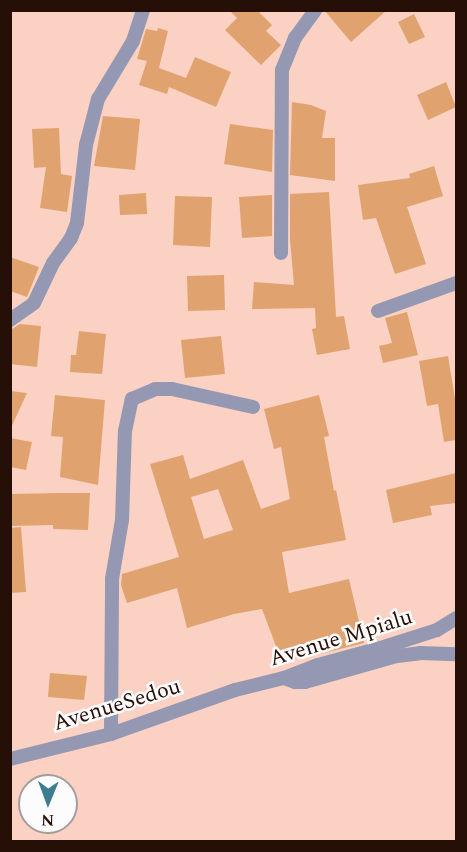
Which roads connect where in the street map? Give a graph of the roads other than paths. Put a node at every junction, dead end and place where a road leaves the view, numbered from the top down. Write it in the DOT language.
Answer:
graph roads {
  1 [pos="143,10"];
  2 [pos="315,10"];
  3 [pos="281,253"];
  4 [pos="456,283"];
  5 [pos="378,311"];
  6 [pos="10,320"];
  7 [pos="253,407"];
  8 [pos="456,618"];
  9 [pos="456,654"];
  10 [pos="284,678"];
  11 [pos="235,690"];
  12 [pos="111,734"];
  13 [pos="10,759"];
  1 -- 6 [label="street"];
  2 -- 3 [label="street"];
  4 -- 5 [label="street"];
  7 -- 12 [label="street"];
  8 -- 10 [label="street, Avenue Mpialu"];
  9 -- 10 [label="street"];
  10 -- 11 [label="street, Avenue Mpialu"];
  11 -- 12 [label="street, AvenueSedou"];
  12 -- 13 [label="street, AvenueSedou"];
}
